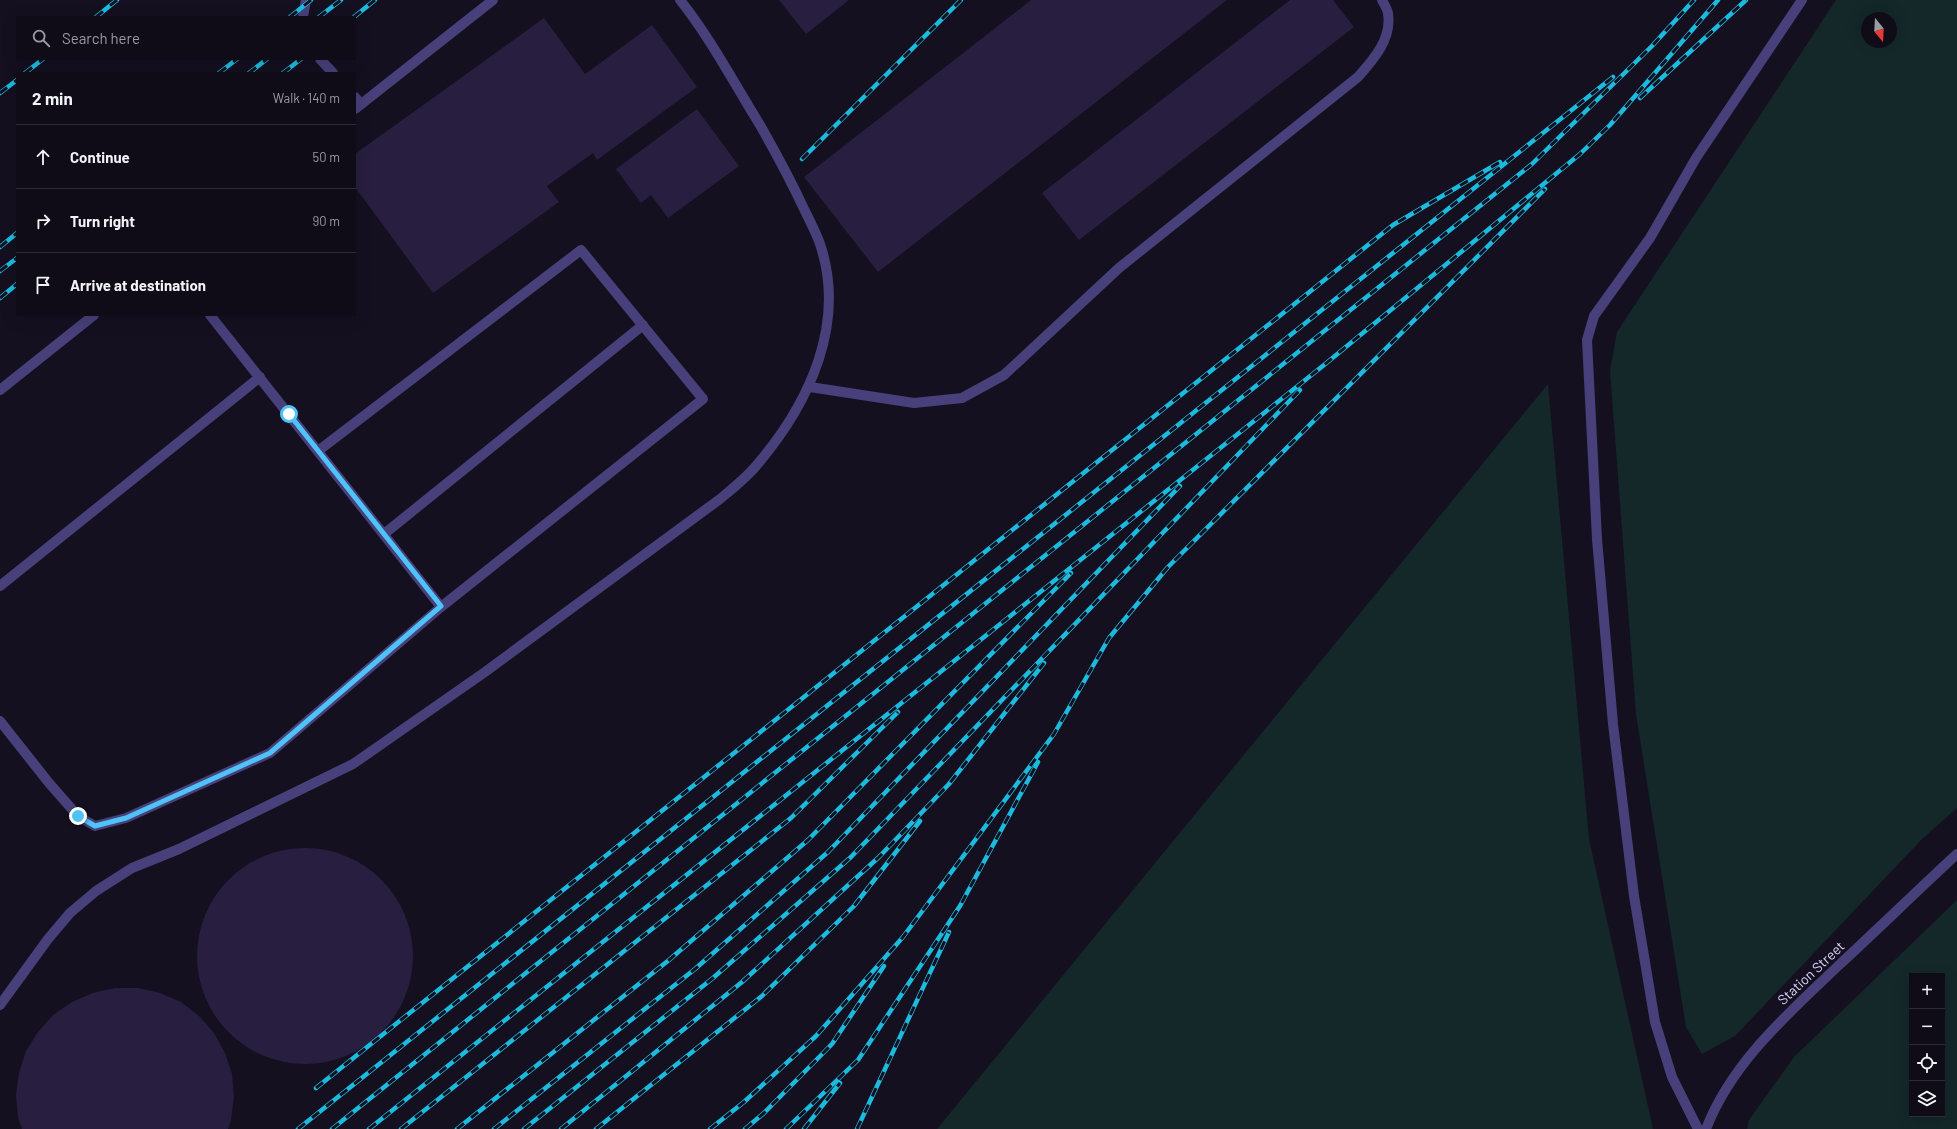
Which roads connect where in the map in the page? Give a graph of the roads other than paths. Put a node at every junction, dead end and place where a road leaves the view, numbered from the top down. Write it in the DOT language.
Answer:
graph roads {
  1 [pos="306,0"];
  2 [pos="493,0"];
  3 [pos="680,0"];
  4 [pos="1382,0"];
  5 [pos="1802,0"];
  6 [pos="303,16"];
  7 [pos="321,60"];
  8 [pos="332,72"];
  9 [pos="357,103"];
  10 [pos="93,316"];
  11 [pos="211,316"];
  12 [pos="643,325"];
  13 [pos="260,377"];
  14 [pos="810,387"];
  15 [pos="0,390"];
  16 [pos="318,451"];
  17 [pos="384,534"];
  18 [pos="0,586"];
  19 [pos="441,606"];
  20 [pos="0,721"];
  21 [pos="1957,854"];
  22 [pos="0,1005"];
  23 [pos="1698,1129"];
  24 [pos="1706,1129"];
  1 -- 6 [label="street"];
  2 -- 9 [label="street"];
  3 -- 14 [label="street"];
  4 -- 14 [label="street"];
  5 -- 23 [label="street"];
  7 -- 8 [label="street"];
  10 -- 15 [label="street"];
  11 -- 13 [label="street"];
  12 -- 16 [label="street"];
  12 -- 17 [label="street"];
  12 -- 19 [label="street"];
  13 -- 16 [label="street"];
  13 -- 18 [label="street"];
  14 -- 22 [label="street"];
  16 -- 17 [label="street"];
  17 -- 19 [label="street"];
  19 -- 20 [label="street"];
  21 -- 24 [label="street, Station Street"];
}
